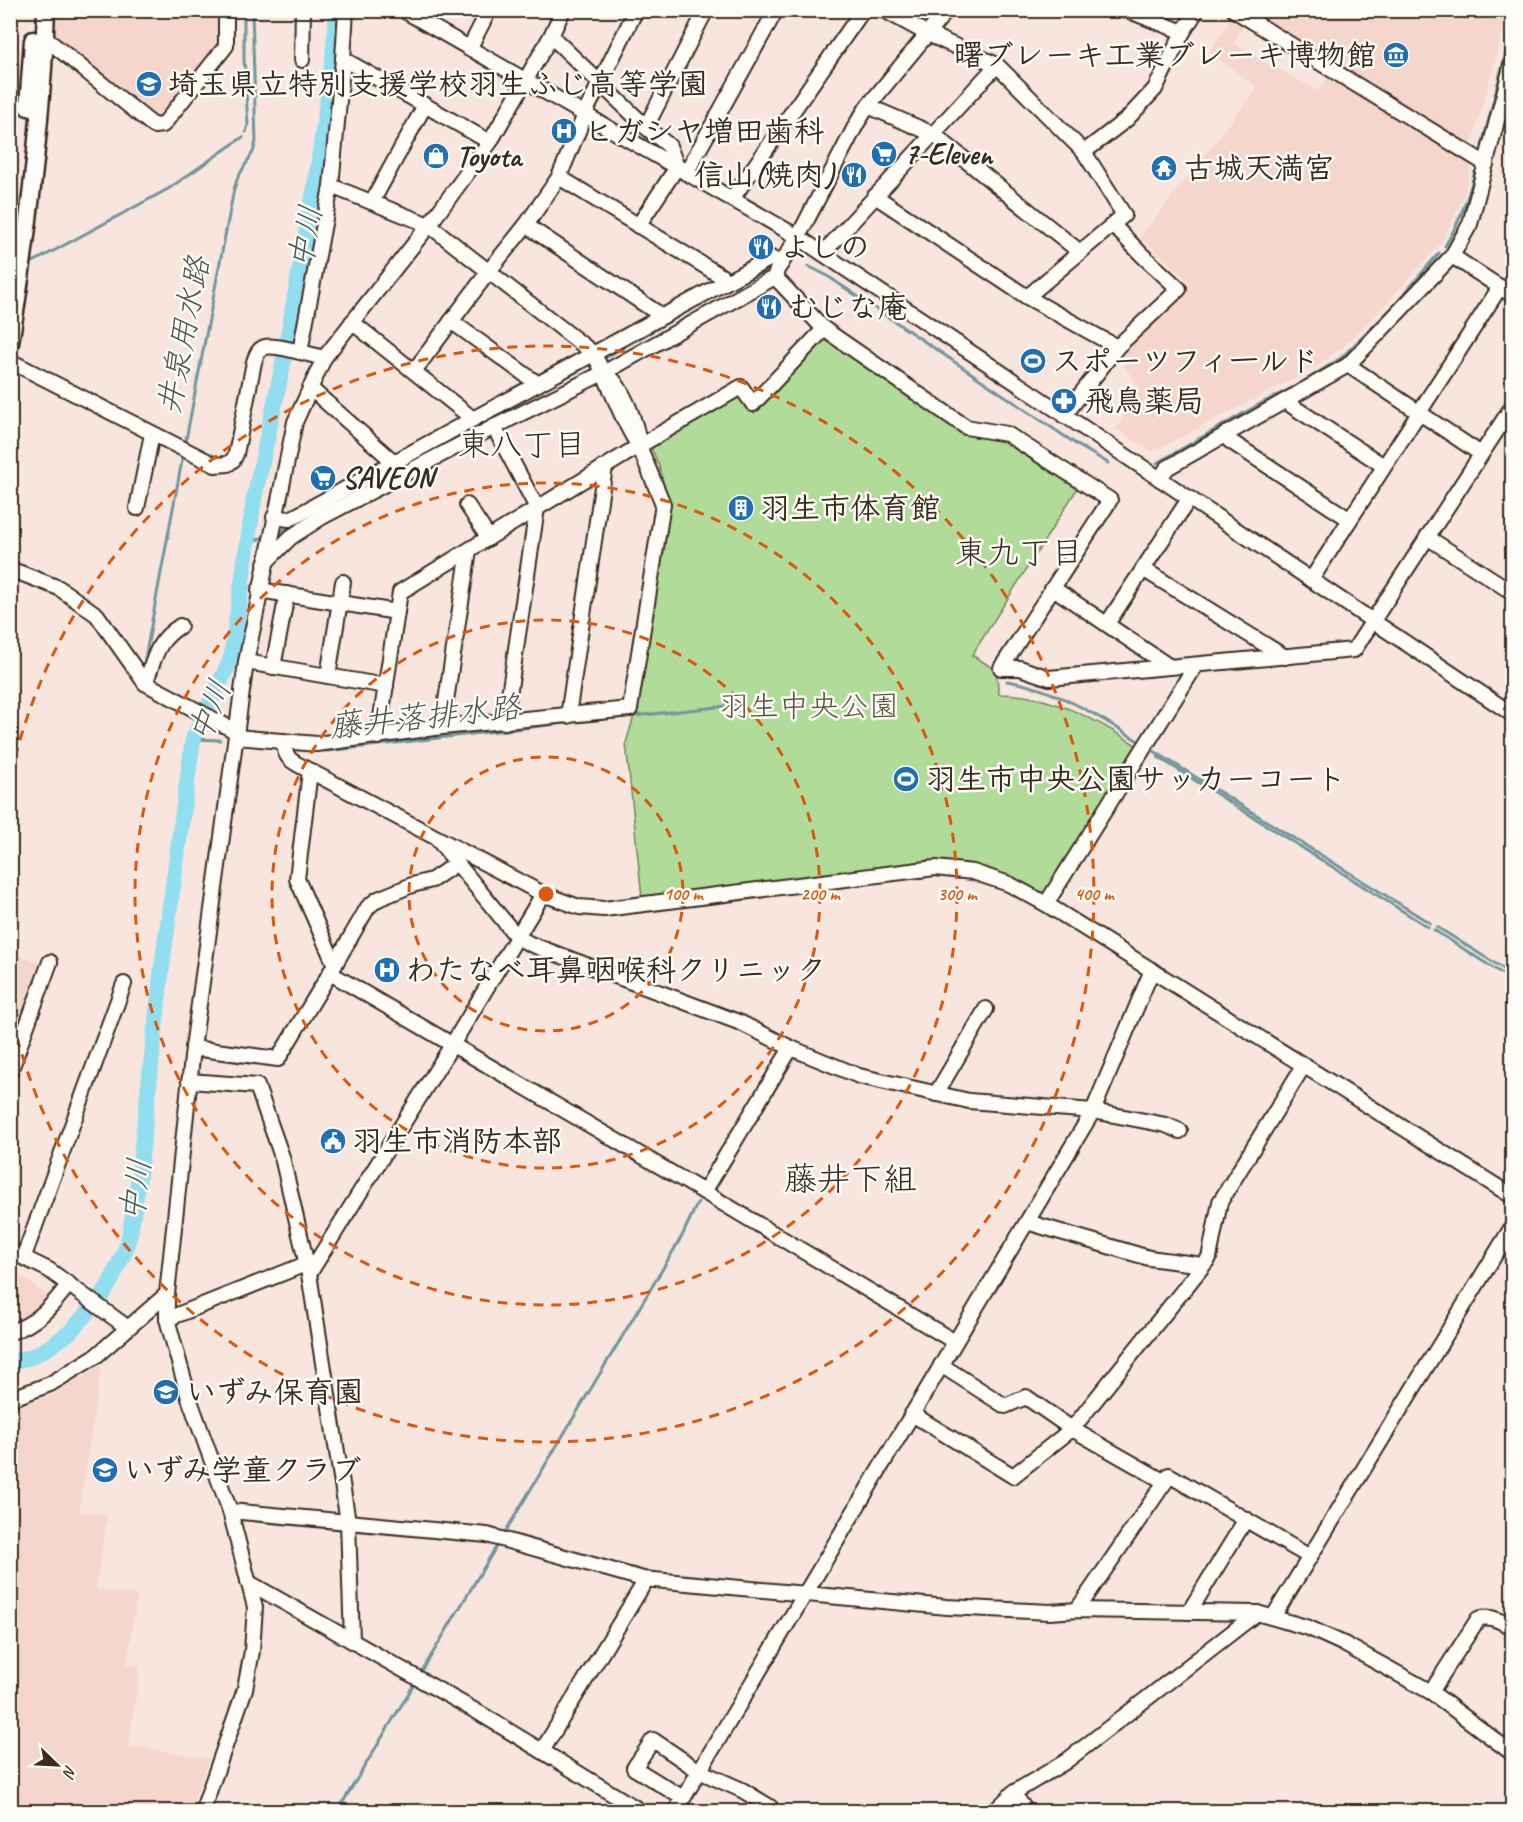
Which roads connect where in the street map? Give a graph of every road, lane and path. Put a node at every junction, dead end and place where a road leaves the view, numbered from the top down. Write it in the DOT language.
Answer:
graph roads {
  1 [pos="34,10"];
  2 [pos="46,10"];
  3 [pos="226,10"];
  4 [pos="303,10"];
  5 [pos="346,10"];
  6 [pos="403,10"];
  7 [pos="489,10"];
  8 [pos="563,10"];
  9 [pos="636,10"];
  10 [pos="706,10"];
  11 [pos="776,10"];
  12 [pos="864,10"];
  13 [pos="884,10"];
  14 [pos="947,10"];
  15 [pos="1127,10"];
  16 [pos="1197,10"];
  17 [pos="1234,10"];
  18 [pos="1184,32"];
  19 [pos="928,34"];
  20 [pos="551,36"];
  21 [pos="45,38"];
  22 [pos="469,49"];
  23 [pos="344,59"];
  24 [pos="302,60"];
  25 [pos="1512,63"];
  26 [pos="997,65"];
  27 [pos="526,81"];
  28 [pos="600,83"];
  29 [pos="425,105"];
  30 [pos="868,106"];
  31 [pos="585,116"];
  32 [pos="646,127"];
  33 [pos="933,134"];
  34 [pos="490,142"];
  35 [pos="1084,152"];
  36 [pos="1486,164"];
  37 [pos="681,170"];
  38 [pos="559,177"];
  39 [pos="331,186"];
  40 [pos="875,196"];
  41 [pos="732,199"];
  42 [pos="372,202"];
  43 [pos="429,225"];
  44 [pos="526,225"];
  45 [pos="1113,225"];
  46 [pos="638,226"];
  47 [pos="798,237"];
  48 [pos="1080,252"];
  49 [pos="823,253"];
  50 [pos="1452,256"];
  51 [pos="781,264"];
  52 [pos="10,266"];
  53 [pos="489,271"];
  54 [pos="775,278"];
  55 [pos="726,282"];
  56 [pos="1500,287"];
  57 [pos="1512,295"];
  58 [pos="1027,297"];
  59 [pos="662,316"];
  60 [pos="451,321"];
  61 [pos="351,322"];
  62 [pos="824,329"];
  63 [pos="10,343"];
  64 [pos="1117,347"];
  65 [pos="296,352"];
  66 [pos="593,353"];
  67 [pos="324,358"];
  68 [pos="10,361"];
  69 [pos="1348,366"];
  70 [pos="414,371"];
  71 [pos="604,372"];
  72 [pos="538,384"];
  73 [pos="310,388"];
  74 [pos="1288,400"];
  75 [pos="1512,410"];
  76 [pos="1419,413"];
  77 [pos="1064,416"];
  78 [pos="474,419"];
  79 [pos="488,430"];
  80 [pos="152,434"];
  81 [pos="1226,434"];
  82 [pos="639,446"];
  83 [pos="1482,454"];
  84 [pos="394,462"];
  85 [pos="1384,466"];
  86 [pos="605,467"];
  87 [pos="1160,479"];
  88 [pos="1189,499"];
  89 [pos="467,505"];
  90 [pos="137,508"];
  91 [pos="537,508"];
  92 [pos="274,517"];
  93 [pos="1349,519"];
  94 [pos="1427,537"];
  95 [pos="489,538"];
  96 [pos="469,550"];
  97 [pos="265,563"];
  98 [pos="10,569"];
  99 [pos="1143,569"];
  100 [pos="1311,580"];
  101 [pos="343,582"];
  102 [pos="1053,588"];
  103 [pos="259,590"];
  104 [pos="1512,592"];
  105 [pos="286,594"];
  106 [pos="340,603"];
  107 [pos="397,612"];
  108 [pos="1374,621"];
  109 [pos="1107,624"];
  110 [pos="180,626"];
  111 [pos="1285,657"];
  112 [pos="246,662"];
  113 [pos="1196,665"];
  114 [pos="273,667"];
  115 [pos="1170,667"];
  116 [pos="328,676"];
  117 [pos="144,683"];
  118 [pos="386,686"];
  119 [pos="1512,714"];
  120 [pos="568,716"];
  121 [pos="505,722"];
  122 [pos="442,727"];
  123 [pos="236,734"];
  124 [pos="378,737"];
  125 [pos="284,741"];
  126 [pos="310,771"];
  127 [pos="435,835"];
  128 [pos="457,863"];
  129 [pos="543,894"];
  130 [pos="1046,904"];
  131 [pos="517,937"];
  132 [pos="50,962"];
  133 [pos="332,969"];
  134 [pos="1152,970"];
  135 [pos="124,984"];
  136 [pos="986,1009"];
  137 [pos="452,1045"];
  138 [pos="193,1048"];
  139 [pos="791,1048"];
  140 [pos="1304,1065"];
  141 [pos="10,1072"];
  142 [pos="189,1081"];
  143 [pos="936,1094"];
  144 [pos="1093,1111"];
  145 [pos="1180,1131"];
  146 [pos="704,1192"];
  147 [pos="1512,1196"];
  148 [pos="1027,1222"];
  149 [pos="1512,1227"];
  150 [pos="17,1253"];
  151 [pos="1203,1265"];
  152 [pos="308,1269"];
  153 [pos="75,1288"];
  154 [pos="166,1294"];
  155 [pos="167,1319"];
  156 [pos="123,1324"];
  157 [pos="10,1332"];
  158 [pos="955,1342"];
  159 [pos="941,1365"];
  160 [pos="10,1399"];
  161 [pos="912,1414"];
  162 [pos="1072,1429"];
  163 [pos="1165,1482"];
  164 [pos="230,1510"];
  165 [pos="1246,1519"];
  166 [pos="348,1522"];
  167 [pos="1310,1557"];
  168 [pos="646,1580"];
  169 [pos="248,1582"];
  170 [pos="804,1594"];
  171 [pos="1077,1610"];
  172 [pos="1189,1612"];
  173 [pos="1257,1613"];
  174 [pos="1273,1617"];
  175 [pos="1512,1627"];
  176 [pos="352,1641"];
  177 [pos="1431,1692"];
  178 [pos="542,1751"];
  179 [pos="1512,1753"];
  180 [pos="699,1771"];
  181 [pos="1013,1794"];
  182 [pos="683,1798"];
  183 [pos="770,1807"];
  184 [pos="202,1812"];
  185 [pos="642,1812"];
  186 [pos="675,1812"];
  187 [pos="994,1812"];
  188 [pos="1028,1812"];
  1 -- 52 [label="main road"];
  2 -- 21 [label="main road"];
  3 -- 21 [label="street"];
  4 -- 24 [label="street"];
  5 -- 23 [label="street"];
  6 -- 22 [label="street"];
  7 -- 22 [label="street"];
  8 -- 20 [label="street"];
  9 -- 28 [label="street"];
  10 -- 32 [label="street"];
  11 -- 37 [label="street"];
  12 -- 41 [label="street"];
  13 -- 19 [label="street"];
  14 -- 19 [label="street"];
  15 -- 18 [label="street"];
  16 -- 18 [label="street"];
  17 -- 36 [label="street"];
  18 -- 35 [label="street"];
  19 -- 26 [label="street"];
  19 -- 30 [label="street"];
  20 -- 27 [label="street"];
  20 -- 28 [label="street"];
  21 -- 63 [label="main road"];
  22 -- 27 [label="street"];
  23 -- 29 [label="street"];
  23 -- 39 [label="street"];
  25 -- 36 [label="street"];
  26 -- 33 [label="street"];
  26 -- 35 [label="street"];
  27 -- 31 [label="street"];
  27 -- 34 [label="street"];
  28 -- 31 [label="street"];
  28 -- 32 [label="street"];
  29 -- 34 [label="street"];
  29 -- 42 [label="street"];
  30 -- 33 [label="street"];
  30 -- 47 [label="street"];
  31 -- 37 [label="street"];
  31 -- 38 [label="street"];
  32 -- 37 [label="street"];
  33 -- 40 [label="street"];
  33 -- 48 [label="street"];
  34 -- 43 [label="street"];
  35 -- 45 [label="street"];
  36 -- 50 [label="street"];
  37 -- 41 [label="street"];
  37 -- 46 [label="street"];
  38 -- 44 [label="street"];
  38 -- 46 [label="street"];
  39 -- 42 [label="street"];
  39 -- 65 [label="street"];
  40 -- 49 [label="street"];
  40 -- 58 [label="street"];
  41 -- 47 [label="street"];
  42 -- 43 [label="street"];
  43 -- 53 [label="street"];
  43 -- 61 [label="street"];
  44 -- 53 [label="street"];
  44 -- 59 [label="street"];
  45 -- 48 [label="street"];
  45 -- 64 [label="street"];
  46 -- 55 [label="street"];
  47 -- 49 [label="street"];
  47 -- 51 [label="street"];
  48 -- 58 [label="street"];
  49 -- 77 [label="street"];
  50 -- 56 [label="street"];
  50 -- 69 [label="street"];
  51 -- 54 [label="street"];
  51 -- 55 [label="street"];
  53 -- 60 [label="street"];
  53 -- 66 [label="street"];
  54 -- 62 [label="street"];
  54 -- 71 [label="street"];
  55 -- 59 [label="street"];
  56 -- 57 [label="street"];
  56 -- 76 [label="street"];
  58 -- 64 [label="street"];
  59 -- 66 [label="street"];
  60 -- 70 [label="street"];
  60 -- 72 [label="street"];
  61 -- 67 [label="street"];
  61 -- 70 [label="street"];
  62 -- 82 [label="street"];
  62 -- 102 [label="street"];
  64 -- 77 [label="street"];
  65 -- 67 [label="street"];
  65 -- 80 [label="street"];
  66 -- 71 [label="street"];
  66 -- 72 [label="street"];
  67 -- 73 [label="street"];
  68 -- 80 [label="street"];
  69 -- 74 [label="street"];
  69 -- 76 [label="street"];
  70 -- 78 [label="street"];
  71 -- 79 [label="street"];
  71 -- 82 [label="street"];
  72 -- 78 [label="street"];
  73 -- 84 [label="street"];
  73 -- 92 [label="street"];
  74 -- 81 [label="street"];
  74 -- 85 [label="street"];
  75 -- 83 [label="street"];
  76 -- 83 [label="street"];
  76 -- 85 [label="street"];
  77 -- 87 [label="street"];
  78 -- 79 [label="street"];
  78 -- 84 [label="street"];
  79 -- 91 [label="street"];
  79 -- 97 [label="street"];
  80 -- 90 [label="street"];
  81 -- 87 [label="street"];
  81 -- 93 [label="street"];
  82 -- 86 [label="street"];
  82 -- 120 [label="street"];
  83 -- 94 [label="street"];
  84 -- 92 [label="street"];
  85 -- 93 [label="street"];
  86 -- 91 [label="street"];
  86 -- 120 [label="street"];
  87 -- 88 [label="street"];
  88 -- 99 [label="street"];
  88 -- 100 [label="street"];
  89 -- 95 [label="street"];
  91 -- 95 [label="street"];
  91 -- 121 [label="street"];
  92 -- 97 [label="street"];
  93 -- 100 [label="street"];
  94 -- 104 [label="street"];
  94 -- 108 [label="street"];
  95 -- 96 [label="street"];
  96 -- 107 [label="street"];
  96 -- 122 [label="street"];
  97 -- 103 [label="street"];
  98 -- 117 [label="street"];
  99 -- 109 [label="street"];
  99 -- 111 [label="street"];
  100 -- 108 [label="street"];
  101 -- 106 [label="street"];
  102 -- 109 [label="street"];
  102 -- 115 [label="street"];
  103 -- 105 [label="street"];
  103 -- 112 [label="street"];
  105 -- 106 [label="street"];
  105 -- 114 [label="street"];
  106 -- 107 [label="street"];
  106 -- 116 [label="street"];
  107 -- 118 [label="street"];
  108 -- 111 [label="street"];
  108 -- 119 [label="street"];
  109 -- 115 [label="street"];
  110 -- 117 [label="street"];
  111 -- 113 [label="street"];
  112 -- 114 [label="street"];
  112 -- 123 [label="street"];
  113 -- 115 [label="street"];
  113 -- 130 [label="street"];
  114 -- 116 [label="street"];
  116 -- 118 [label="street"];
  117 -- 123 [label="street"];
  118 -- 124 [label="street"];
  120 -- 121 [label="street"];
  121 -- 122 [label="street"];
  122 -- 124 [label="street"];
  123 -- 125 [label="street"];
  123 -- 138 [label="street"];
  124 -- 125 [label="street"];
  125 -- 126 [label="street"];
  126 -- 127 [label="street"];
  126 -- 133 [label="street"];
  127 -- 128 [label="street"];
  127 -- 129 [label="street"];
  128 -- 131 [label="street"];
  128 -- 133 [label="street"];
  129 -- 130 [label="street"];
  129 -- 131 [label="street"];
  130 -- 134 [label="street"];
  131 -- 137 [label="street"];
  131 -- 139 [label="street"];
  132 -- 141 [label="street"];
  133 -- 137 [label="street"];
  133 -- 138 [label="street"];
  134 -- 140 [label="street"];
  134 -- 144 [label="street"];
  135 -- 150 [label="street"];
  136 -- 143 [label="street"];
  137 -- 146 [label="street"];
  137 -- 152 [label="street"];
  138 -- 142 [label="street"];
  139 -- 143 [label="street"];
  139 -- 146 [label="street"];
  140 -- 147 [label="street"];
  140 -- 151 [label="street"];
  142 -- 152 [label="street"];
  142 -- 154 [label="street"];
  143 -- 144 [label="street"];
  144 -- 145 [label="street"];
  144 -- 148 [label="street"];
  146 -- 158 [label="street"];
  148 -- 151 [label="street"];
  148 -- 158 [label="street"];
  149 -- 167 [label="street"];
  150 -- 153 [label="street"];
  151 -- 162 [label="street"];
  152 -- 155 [label="street"];
  152 -- 166 [label="street"];
  153 -- 156 [label="street"];
  153 -- 157 [label="street"];
  154 -- 155 [label="street"];
  154 -- 156 [label="street"];
  155 -- 164 [label="street"];
  156 -- 160 [label="street"];
  158 -- 159 [label="street"];
  159 -- 161 [label="street"];
  159 -- 162 [label="street"];
  161 -- 162 [label="street"];
  161 -- 170 [label="street"];
  162 -- 163 [label="street"];
  163 -- 165 [label="street"];
  163 -- 171 [label="street"];
  164 -- 166 [label="street"];
  164 -- 169 [label="street"];
  165 -- 167 [label="street"];
  165 -- 172 [label="street"];
  166 -- 168 [label="street"];
  166 -- 176 [label="street"];
  167 -- 174 [label="street"];
  168 -- 170 [label="street"];
  168 -- 178 [label="street"];
  169 -- 176 [label="street"];
  169 -- 184 [label="street"];
  170 -- 171 [label="street"];
  170 -- 180 [label="street"];
  171 -- 172 [label="street"];
  172 -- 173 [label="street"];
  173 -- 174 [label="street"];
  173 -- 181 [label="street"];
  174 -- 177 [label="street"];
  175 -- 177 [label="street"];
  176 -- 178 [label="street"];
  177 -- 179 [label="street"];
  178 -- 185 [label="street"];
  180 -- 182 [label="street"];
  180 -- 182 [label="street"];
  180 -- 183 [label="street"];
  181 -- 187 [label="street"];
  181 -- 188 [label="street"];
  182 -- 186 [label="street"];
}
